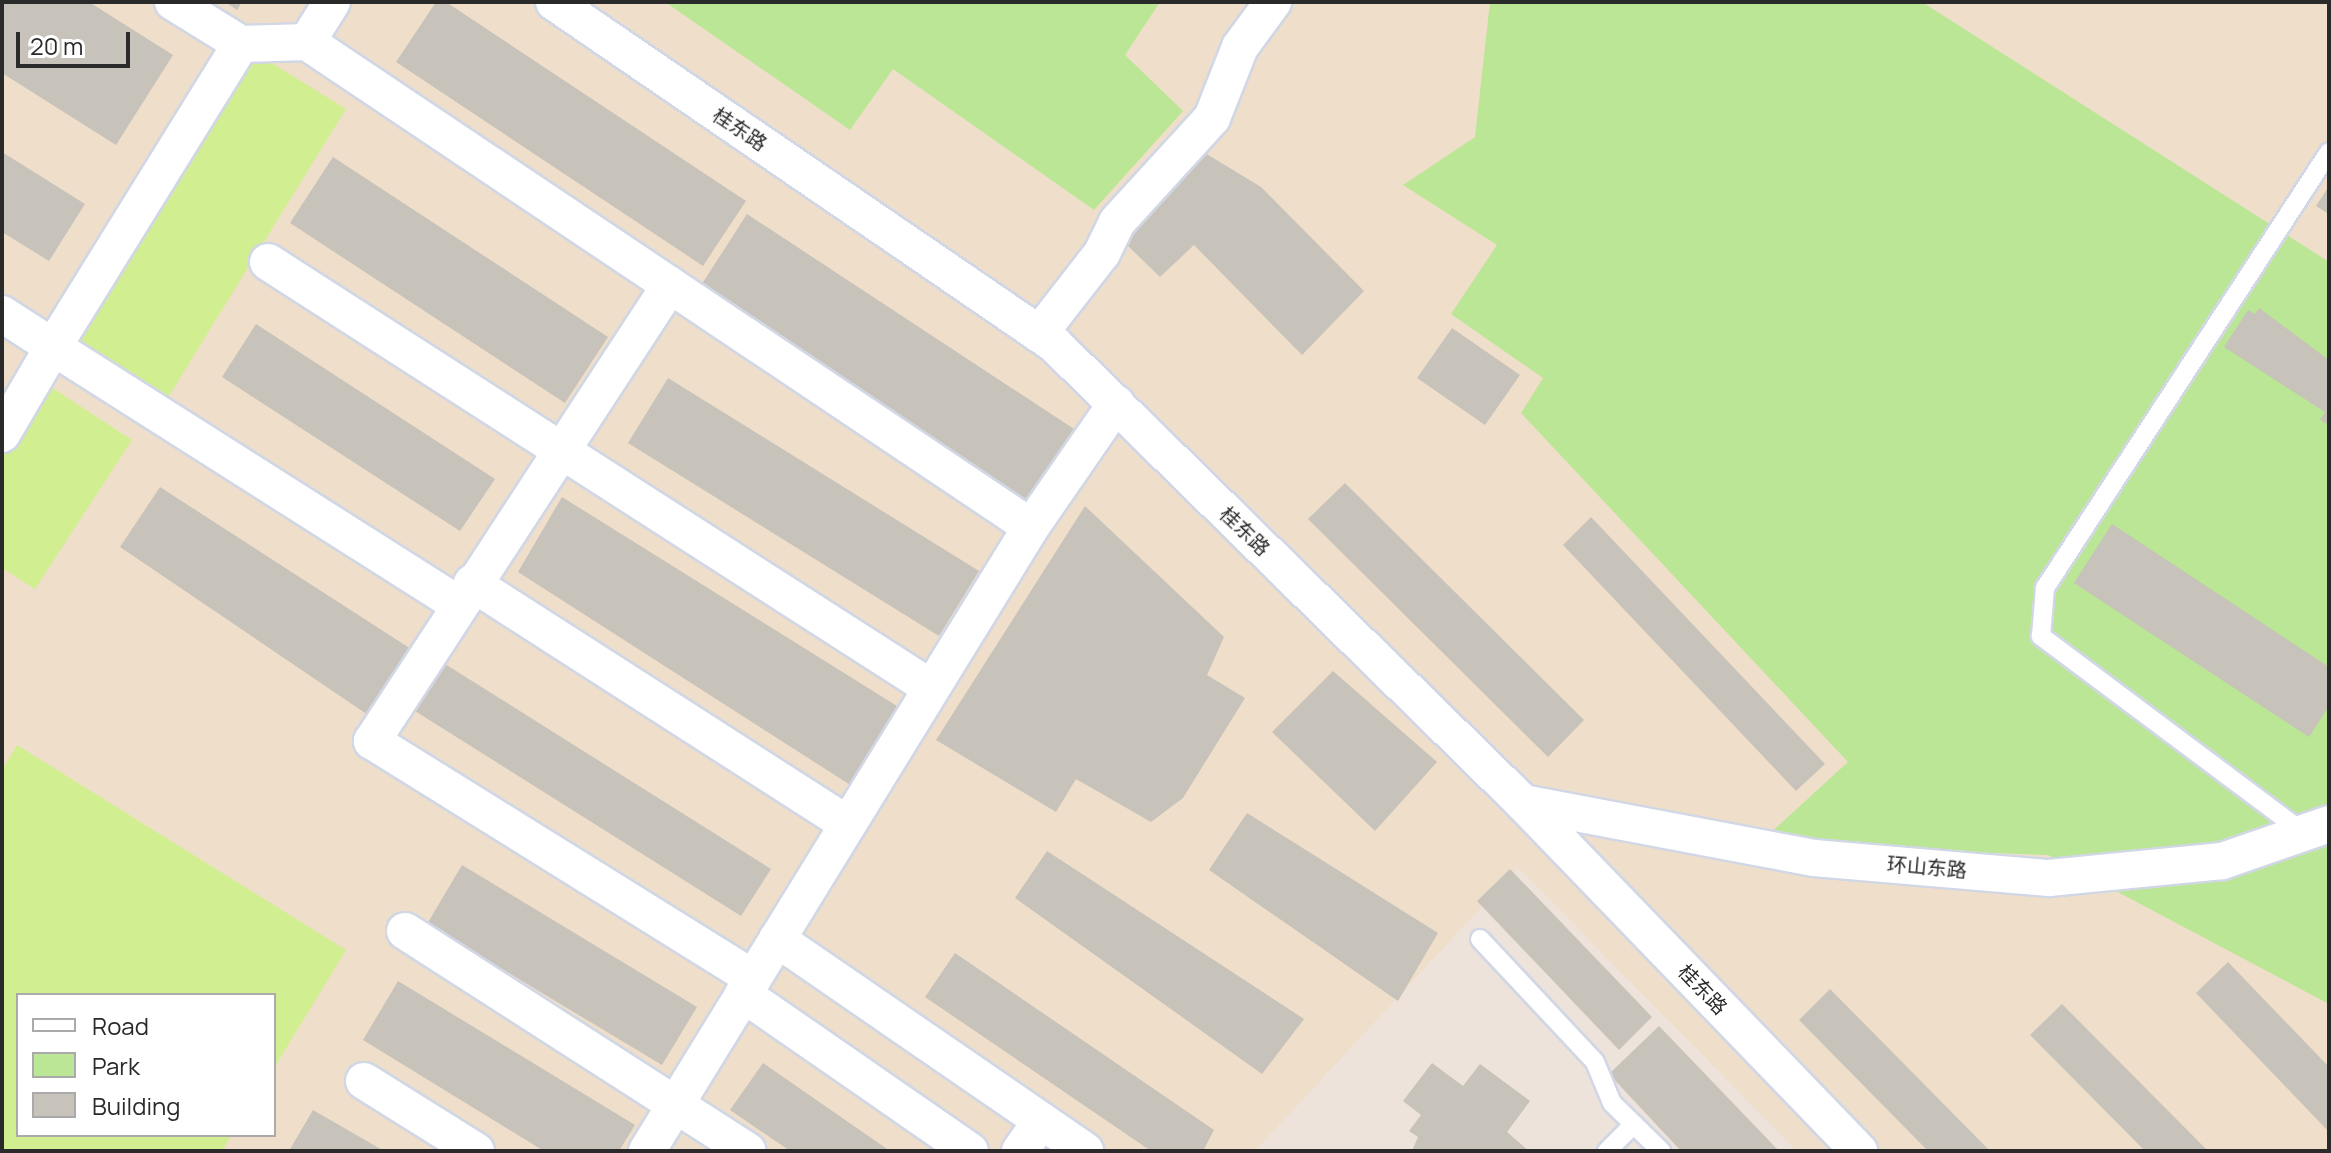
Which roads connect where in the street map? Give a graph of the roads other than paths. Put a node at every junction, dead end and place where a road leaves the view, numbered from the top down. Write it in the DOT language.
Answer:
graph roads {
  1 [pos="173,2"];
  2 [pos="332,2"];
  3 [pos="554,2"];
  4 [pos="1273,2"];
  5 [pos="307,42"];
  6 [pos="241,44"];
  7 [pos="2329,152"];
  8 [pos="268,262"];
  9 [pos="670,285"];
  10 [pos="2,314"];
  11 [pos="1039,334"];
  12 [pos="53,347"];
  13 [pos="1116,404"];
  14 [pos="2,434"];
  15 [pos="559,451"];
  16 [pos="1031,527"];
  17 [pos="465,594"];
  18 [pos="931,688"];
  19 [pos="1523,803"];
  20 [pos="847,824"];
  21 [pos="2317,829"];
  22 [pos="405,931"];
  23 [pos="777,939"];
  24 [pos="1480,939"];
  25 [pos="748,986"];
  26 [pos="364,1081"];
  27 [pos="677,1102"];
  28 [pos="1041,1121"];
  29 [pos="1634,1124"];
  30 [pos="476,1151"];
  31 [pos="647,1151"];
  32 [pos="748,1151"];
  33 [pos="970,1151"];
  34 [pos="1020,1151"];
  35 [pos="1085,1151"];
  36 [pos="1607,1151"];
  37 [pos="1661,1151"];
  38 [pos="1859,1151"];
  1 -- 6 [label="street"];
  2 -- 5 [label="street"];
  3 -- 11 [label="street, 桂东路"];
  4 -- 11 [label="street"];
  5 -- 6 [label="street"];
  5 -- 9 [label="street"];
  6 -- 12 [label="street"];
  7 -- 21 [label="lane"];
  8 -- 15 [label="street"];
  9 -- 15 [label="street"];
  9 -- 16 [label="street"];
  10 -- 12 [label="street"];
  11 -- 13 [label="street, 桂东路"];
  12 -- 14 [label="street"];
  12 -- 17 [label="street"];
  13 -- 16 [label="street"];
  13 -- 19 [label="street, 桂东路"];
  15 -- 17 [label="street"];
  15 -- 18 [label="street"];
  16 -- 18 [label="street"];
  17 -- 20 [label="street"];
  17 -- 25 [label="street"];
  18 -- 20 [label="street"];
  19 -- 21 [label="street, 环山东路"];
  19 -- 38 [label="street, 桂东路"];
  20 -- 23 [label="street"];
  22 -- 27 [label="street"];
  23 -- 25 [label="street"];
  23 -- 28 [label="street"];
  24 -- 29 [label="lane"];
  25 -- 27 [label="street"];
  25 -- 33 [label="street"];
  26 -- 30 [label="street"];
  27 -- 31 [label="street"];
  27 -- 32 [label="street"];
  28 -- 34 [label="street"];
  28 -- 35 [label="street"];
  29 -- 36 [label="lane"];
  29 -- 37 [label="lane"];
}
